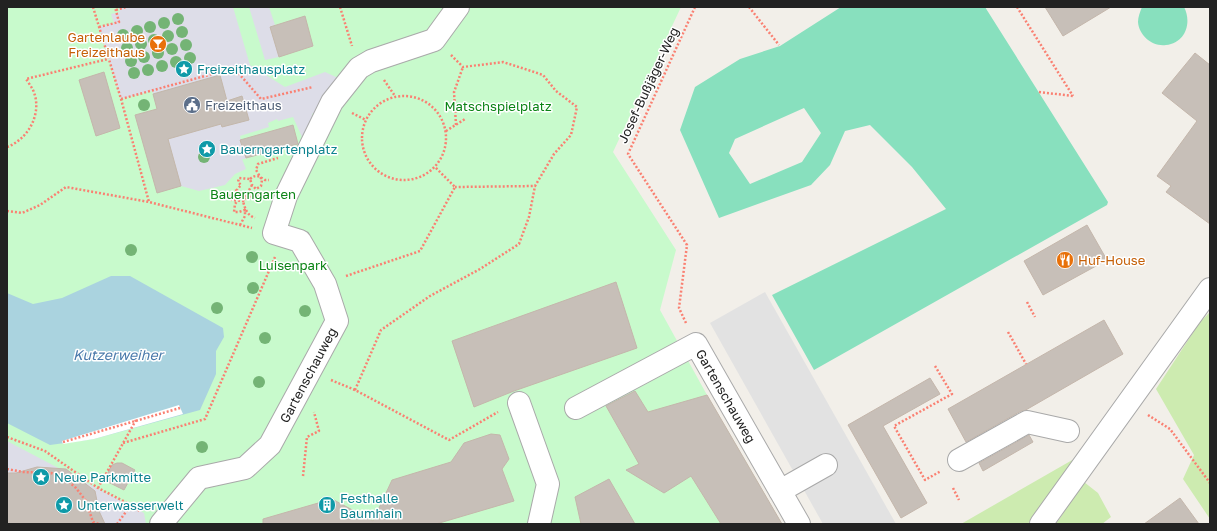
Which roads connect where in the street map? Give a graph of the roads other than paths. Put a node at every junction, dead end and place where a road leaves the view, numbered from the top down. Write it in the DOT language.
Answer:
graph roads {
  1 [pos="458,7"];
  2 [pos="1210,289"];
  3 [pos="1201,309"];
  4 [pos="510,407"];
  5 [pos="576,408"];
  6 [pos="1068,431"];
  7 [pos="959,460"];
  8 [pos="826,465"];
  9 [pos="780,491"];
  10 [pos="161,524"];
  11 [pos="539,524"];
  12 [pos="799,524"];
  13 [pos="1040,524"];
  1 -- 10 [label="street, Gartenschauweg"];
  2 -- 3 [label="street"];
  3 -- 13 [label="street"];
  4 -- 11 [label="street"];
  5 -- 9 [label="street, Gartenschauweg"];
  6 -- 7 [label="street"];
  8 -- 9 [label="street"];
  9 -- 12 [label="street, Gartenschauweg"];
}
